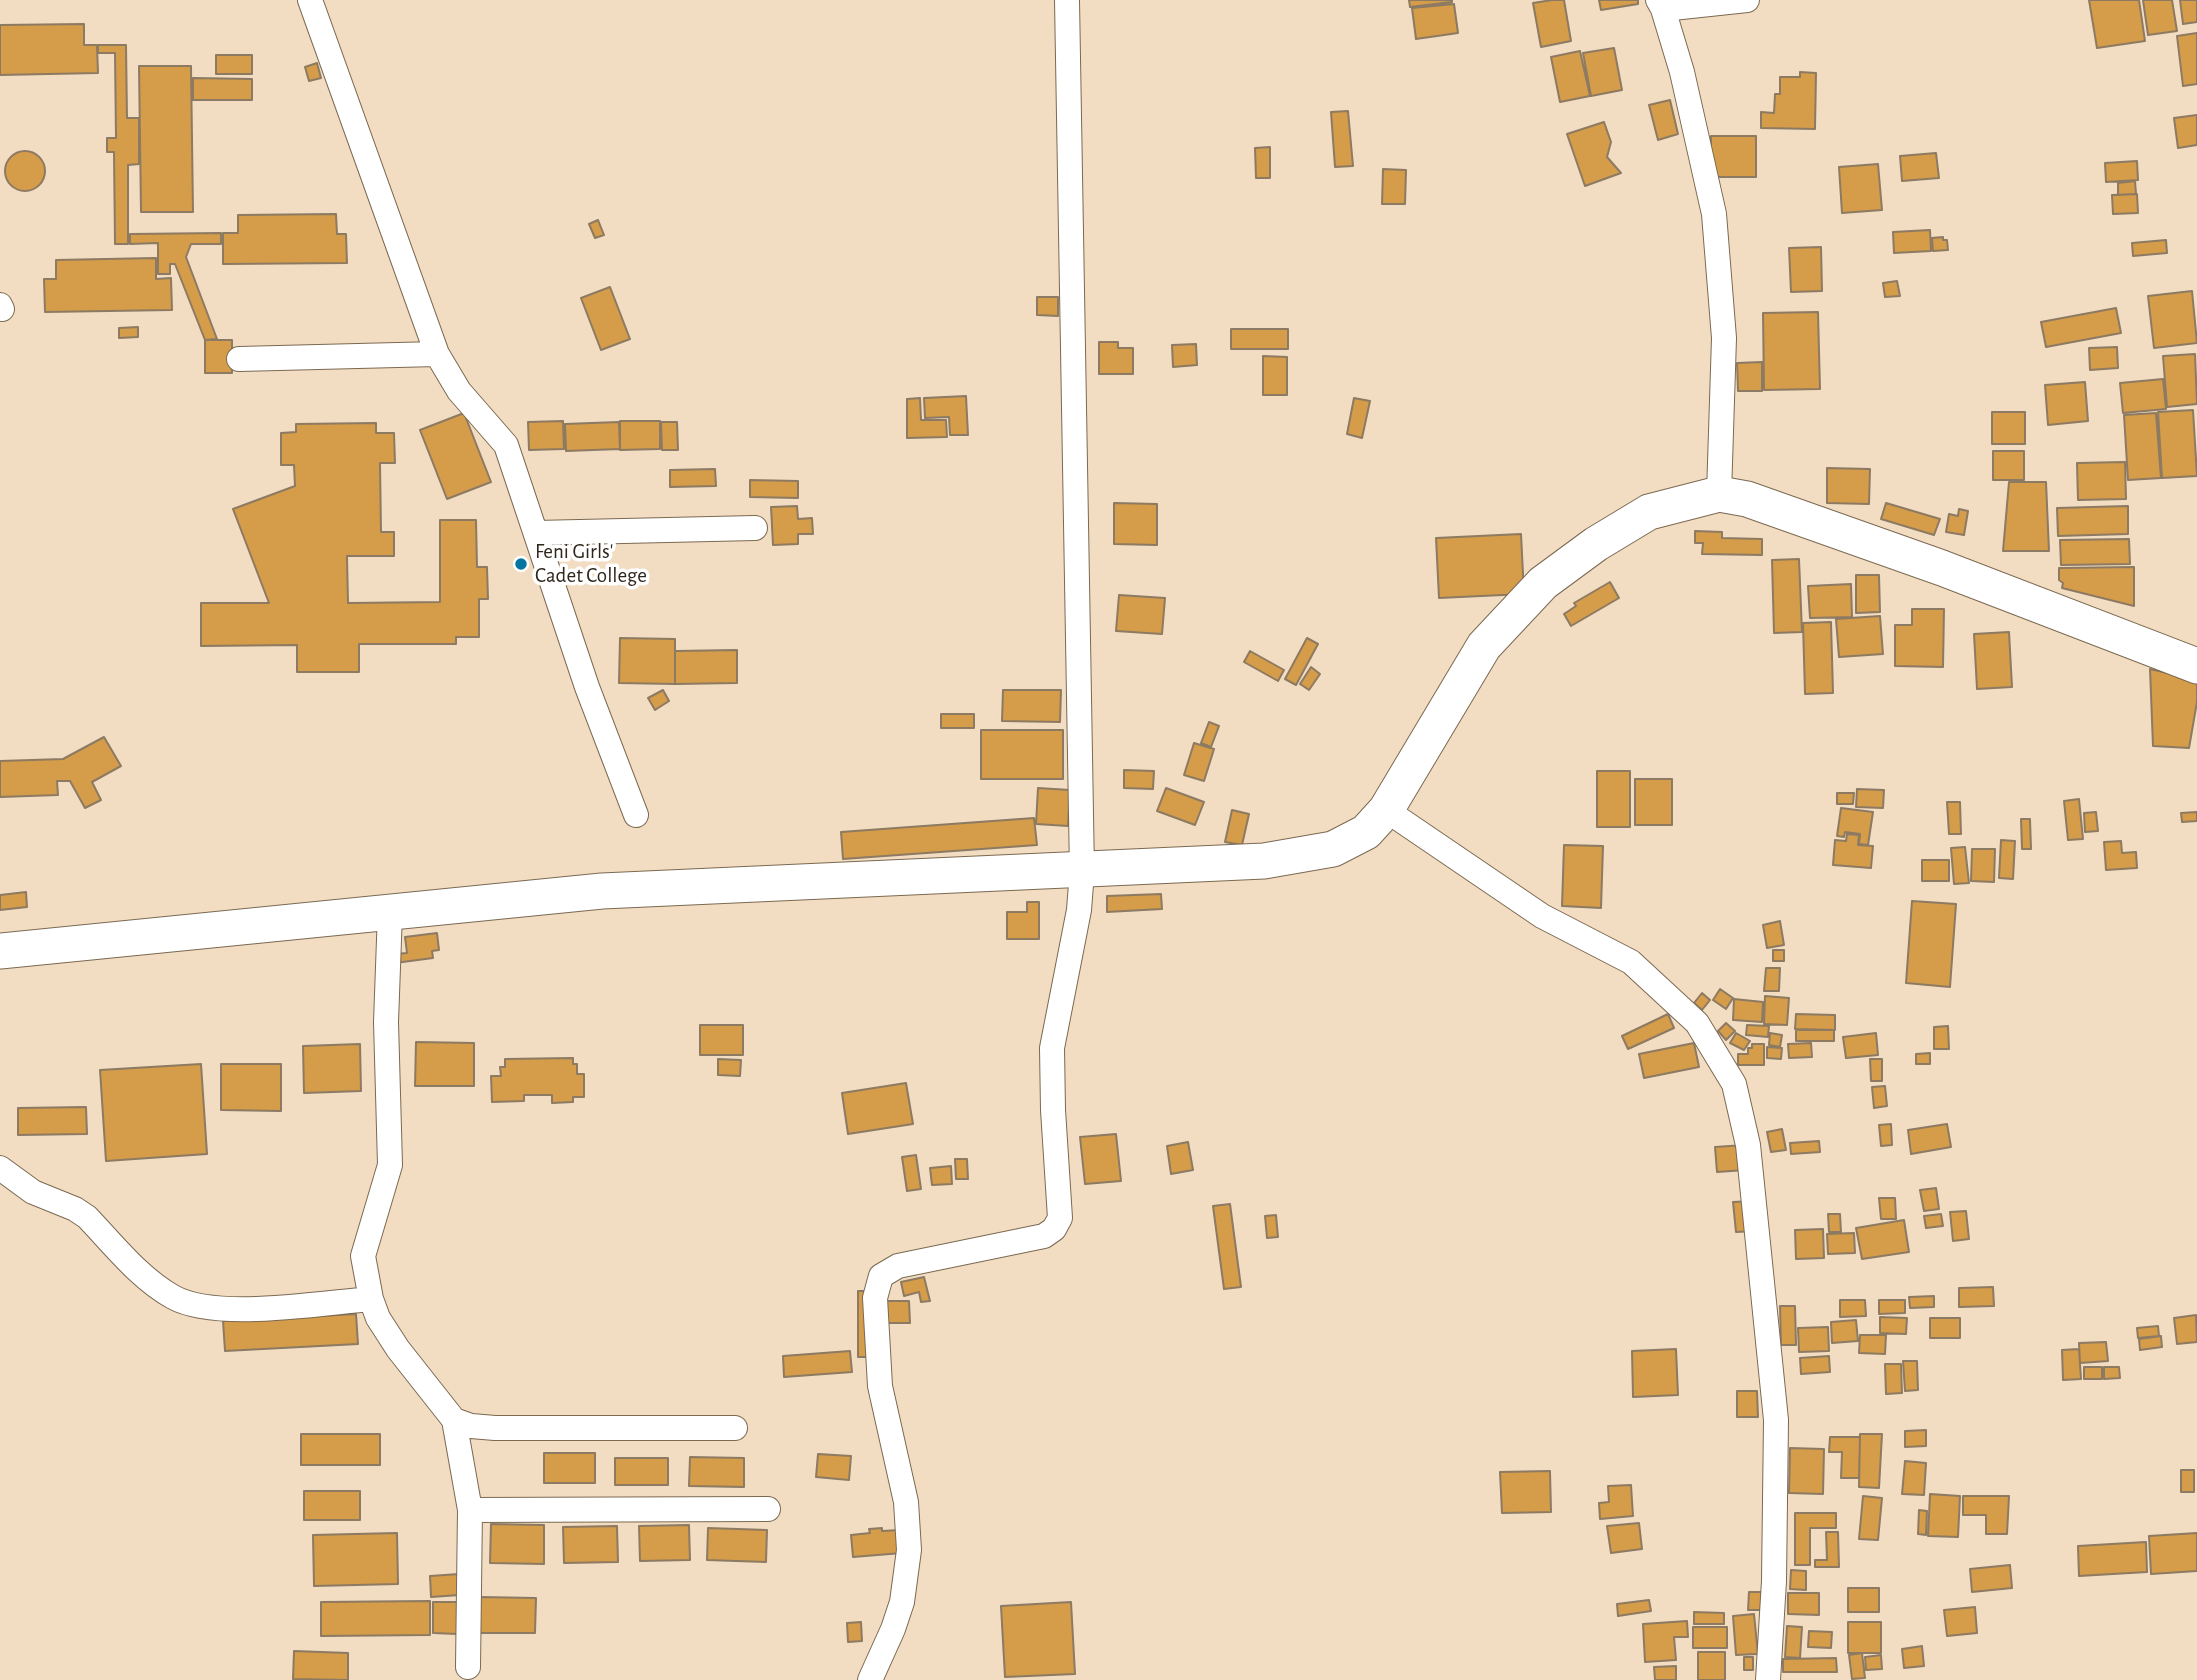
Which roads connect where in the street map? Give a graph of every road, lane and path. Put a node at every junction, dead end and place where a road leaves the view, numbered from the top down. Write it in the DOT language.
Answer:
graph roads {
  1 [pos="310,0"];
  2 [pos="1067,0"];
  3 [pos="1747,0"];
  4 [pos="1660,5"];
  5 [pos="437,354"];
  6 [pos="239,359"];
  7 [pos="1719,494"];
  8 [pos="755,528"];
  9 [pos="536,533"];
  10 [pos="2197,666"];
  11 [pos="1386,810"];
  12 [pos="636,815"];
  13 [pos="1082,871"];
  14 [pos="390,912"];
  15 [pos="0,951"];
  16 [pos="0,1168"];
  17 [pos="371,1299"];
  18 [pos="454,1420"];
  19 [pos="736,1428"];
  20 [pos="768,1509"];
  21 [pos="470,1510"];
  22 [pos="468,1667"];
  23 [pos="870,1680"];
  24 [pos="1768,1680"];
  1 -- 5 [label="street"];
  2 -- 13 [label="street"];
  3 -- 4 [label="street"];
  4 -- 7 [label="street"];
  5 -- 6 [label="street"];
  5 -- 9 [label="street"];
  7 -- 10 [label="main road"];
  7 -- 11 [label="main road"];
  8 -- 9 [label="street"];
  9 -- 12 [label="street"];
  11 -- 13 [label="main road"];
  11 -- 24 [label="street"];
  13 -- 14 [label="main road"];
  13 -- 23 [label="street"];
  14 -- 15 [label="main road"];
  14 -- 17 [label="street"];
  16 -- 17 [label="street"];
  17 -- 18 [label="street"];
  18 -- 19 [label="street"];
  18 -- 21 [label="street"];
  20 -- 21 [label="street"];
  21 -- 22 [label="street"];
}
